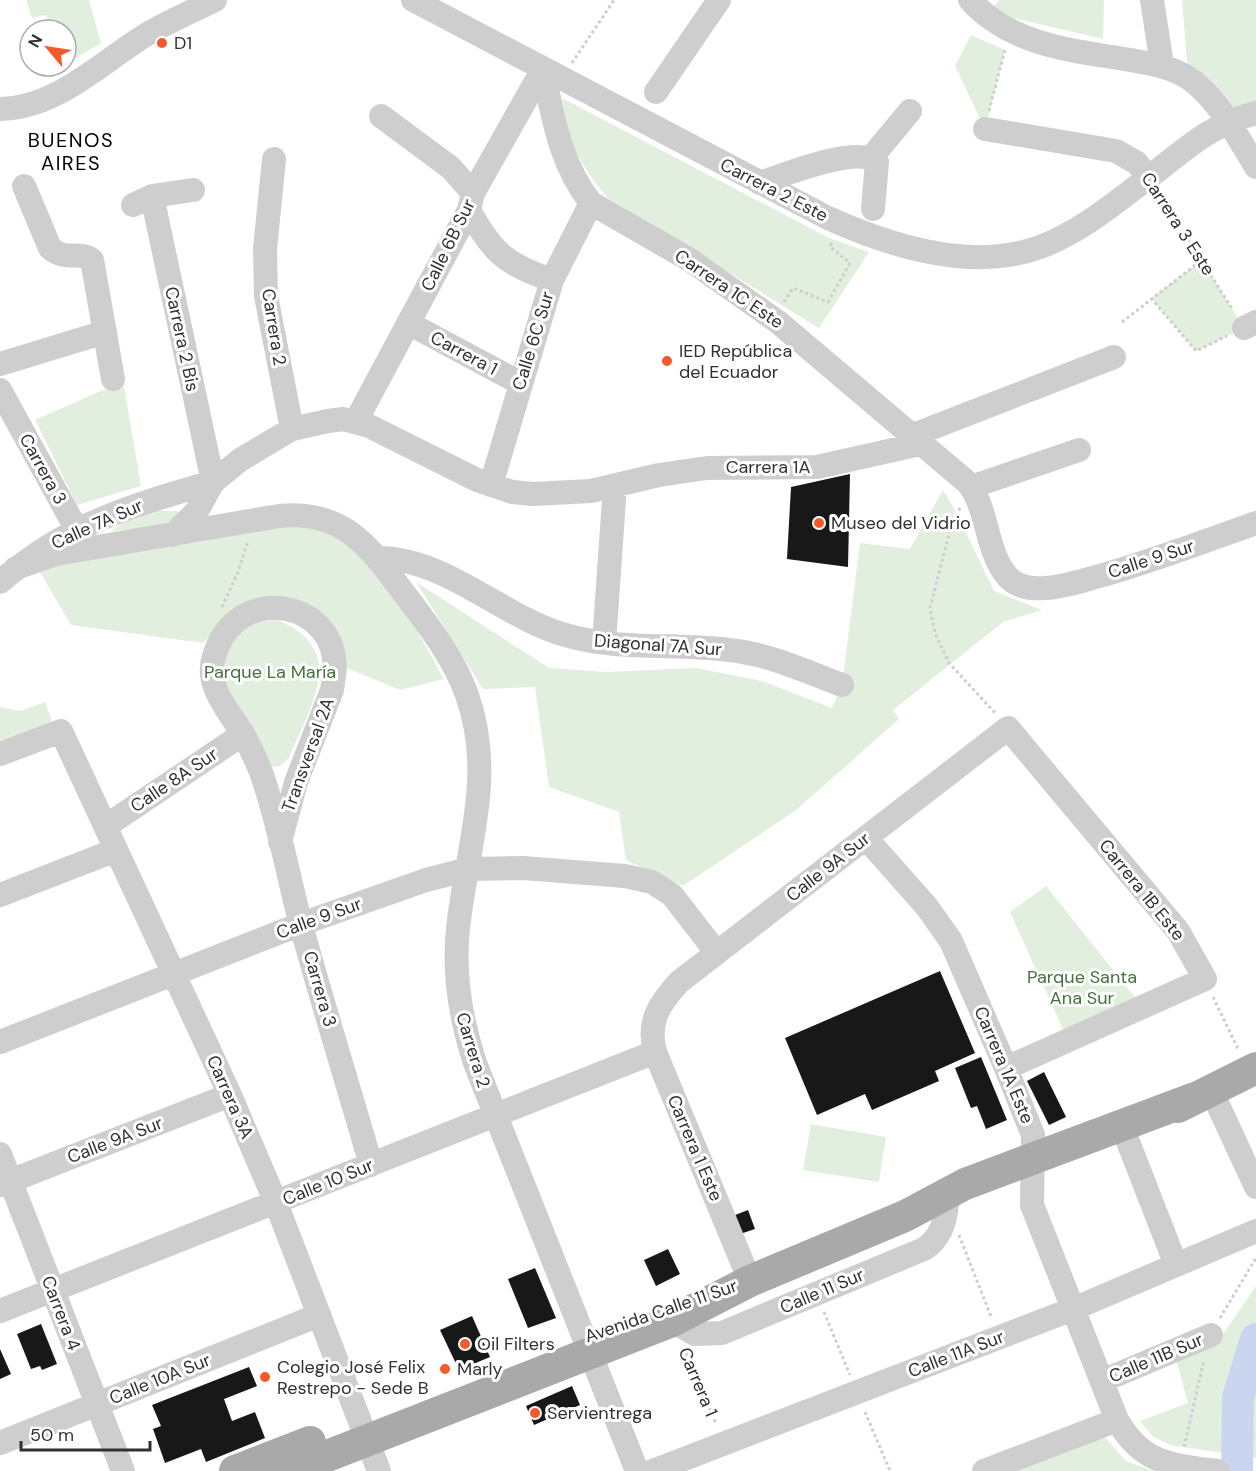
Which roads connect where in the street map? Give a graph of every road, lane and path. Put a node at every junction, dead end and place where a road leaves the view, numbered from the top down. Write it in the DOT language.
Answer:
graph roads {
  1 [pos="215,0"];
  2 [pos="412,0"];
  3 [pos="614,0"];
  4 [pos="719,0"];
  5 [pos="970,0"];
  6 [pos="1152,0"];
  7 [pos="1010,31"];
  8 [pos="1162,65"];
  9 [pos="552,74"];
  10 [pos="656,92"];
  11 [pos="0,109"];
  12 [pos="910,111"];
  13 [pos="1256,113"];
  14 [pos="381,116"];
  15 [pos="1227,122"];
  16 [pos="985,129"];
  17 [pos="871,158"];
  18 [pos="274,159"];
  19 [pos="1256,167"];
  20 [pos="1148,178"];
  21 [pos="760,183"];
  22 [pos="24,186"];
  23 [pos="193,190"];
  24 [pos="471,202"];
  25 [pos="591,203"];
  26 [pos="873,209"];
  27 [pos="841,224"];
  28 [pos="1202,260"];
  29 [pos="552,280"];
  30 [pos="1152,298"];
  31 [pos="773,318"];
  32 [pos="1122,322"];
  33 [pos="408,323"];
  34 [pos="1250,325"];
  35 [pos="105,332"];
  36 [pos="1114,357"];
  37 [pos="0,364"];
  38 [pos="113,379"];
  39 [pos="520,383"];
  40 [pos="0,390"];
  41 [pos="356,421"];
  42 [pos="8,423"];
  43 [pos="292,429"];
  44 [pos="915,440"];
  45 [pos="1079,450"];
  46 [pos="213,482"];
  47 [pos="491,485"];
  48 [pos="615,486"];
  49 [pos="971,487"];
  50 [pos="160,498"];
  51 [pos="197,511"];
  52 [pos="252,522"];
  53 [pos="1256,523"];
  54 [pos="173,535"];
  55 [pos="82,539"];
  56 [pos="378,558"];
  57 [pos="8,575"];
  58 [pos="1045,588"];
  59 [pos="604,642"];
  60 [pos="218,644"];
  61 [pos="842,686"];
  62 [pos="1008,728"];
  63 [pos="243,734"];
  64 [pos="0,754"];
  65 [pos="106,826"];
  66 [pos="866,838"];
  67 [pos="280,842"];
  68 [pos="116,850"];
  69 [pos="469,869"];
  70 [pos="0,896"];
  71 [pos="301,924"];
  72 [pos="717,953"];
  73 [pos="175,975"];
  74 [pos="1205,979"];
  75 [pos="656,1012"];
  76 [pos="0,1042"];
  77 [pos="655,1052"];
  78 [pos="1006,1068"];
  79 [pos="1252,1070"];
  80 [pos="1203,1094"];
  81 [pos="230,1095"];
  82 [pos="496,1116"];
  83 [pos="1125,1134"];
  84 [pos="0,1154"];
  85 [pos="1033,1165"];
  86 [pos="371,1166"];
  87 [pos="5,1183"];
  88 [pos="1256,1187"];
  89 [pos="276,1203"];
  90 [pos="947,1204"];
  91 [pos="905,1216"];
  92 [pos="1256,1231"];
  93 [pos="1176,1265"];
  94 [pos="750,1281"];
  95 [pos="52,1290"];
  96 [pos="1073,1309"];
  97 [pos="0,1311"];
  98 [pos="319,1315"];
  99 [pos="672,1321"];
  100 [pos="1211,1335"];
  101 [pos="1000,1337"];
  102 [pos="588,1344"];
  103 [pos="1101,1381"];
  104 [pos="97,1404"];
  105 [pos="1117,1420"];
  106 [pos="364,1431"];
  107 [pos="0,1443"];
  108 [pos="724,1443"];
  109 [pos="333,1462"];
  110 [pos="1211,1470"];
  111 [pos="123,1471"];
  112 [pos="235,1471"];
  113 [pos="289,1471"];
  114 [pos="379,1471"];
  115 [pos="637,1471"];
  116 [pos="653,1471"];
  117 [pos="984,1471"];
  118 [pos="1217,1471"];
  1 -- 11 [label="street"];
  2 -- 9 [label="street, Carrera 2 Este"];
  3 -- 9 [label="path"];
  4 -- 10 [label="street"];
  5 -- 7 [label="street"];
  6 -- 8 [label="street"];
  7 -- 8 [label="street"];
  7 -- 16 [label="path"];
  8 -- 15 [label="street"];
  9 -- 21 [label="street, Carrera 2 Este"];
  9 -- 24 [label="street, Calle 6B Sur"];
  9 -- 25 [label="street, Carrera 1C Este"];
  12 -- 17 [label="street"];
  13 -- 15 [label="street, Carrera 2 Este"];
  14 -- 24 [label="street"];
  15 -- 19 [label="street"];
  15 -- 20 [label="street, Carrera 2 Este"];
  16 -- 20 [label="street, Carrera 3 Este"];
  17 -- 21 [label="street"];
  17 -- 26 [label="street"];
  18 -- 43 [label="street, Carrera 2"];
  20 -- 27 [label="street, Carrera 2 Este"];
  20 -- 28 [label="path, Carrera 3 Este"];
  21 -- 27 [label="street, Carrera 2 Este"];
  22 -- 35 [label="street"];
  23 -- 46 [label="street, Carrera 2 Bis"];
  24 -- 29 [label="street"];
  24 -- 33 [label="street, Calle 6B Sur"];
  25 -- 29 [label="street, Calle 6C Sur"];
  25 -- 31 [label="street, Carrera 1C Este"];
  27 -- 31 [label="path"];
  28 -- 30 [label="path"];
  28 -- 34 [label="path, Carrera 3 Este"];
  29 -- 39 [label="street, Calle 6C Sur"];
  30 -- 32 [label="path"];
  30 -- 34 [label="path"];
  31 -- 44 [label="street, Carrera 1C Este"];
  33 -- 39 [label="street, Carrera 1"];
  33 -- 41 [label="street, Calle 6B Sur"];
  35 -- 37 [label="street"];
  35 -- 38 [label="street"];
  36 -- 44 [label="street, Carrera 1A"];
  39 -- 47 [label="street, Calle 6C Sur"];
  40 -- 42 [label="street, Carrera 3"];
  41 -- 43 [label="street"];
  41 -- 47 [label="street, Carrera 1A"];
  42 -- 55 [label="street, Carrera 3"];
  43 -- 46 [label="street"];
  44 -- 48 [label="street, Carrera 1A"];
  44 -- 49 [label="street, Carrera 1C Este"];
  45 -- 49 [label="street"];
  46 -- 50 [label="street"];
  46 -- 51 [label="street"];
  47 -- 48 [label="street, Carrera 1A"];
  48 -- 59 [label="street"];
  49 -- 58 [label="street, Carrera 1C Este"];
  49 -- 62 [label="path"];
  50 -- 51 [label="street, Calle 7A Sur"];
  50 -- 55 [label="street, Calle 7A Sur"];
  51 -- 52 [label="street, Calle 7A Sur"];
  51 -- 54 [label="street"];
  52 -- 54 [label="street, Calle 7A Sur"];
  52 -- 56 [label="street, Calle 7A Sur"];
  52 -- 60 [label="path"];
  53 -- 58 [label="street, Calle 9 Sur"];
  54 -- 55 [label="street, Calle 7A Sur"];
  55 -- 57 [label="street, Calle 7A Sur"];
  56 -- 59 [label="street, Diagonal 7A Sur"];
  56 -- 69 [label="street, Carrera 2"];
  59 -- 61 [label="street, Diagonal 7A Sur"];
  60 -- 63 [label="street, Carrera 3"];
  60 -- 67 [label="street, Transversal 2A"];
  62 -- 66 [label="street, Calle 9A Sur"];
  62 -- 74 [label="street, Carrera 1B Este"];
  63 -- 65 [label="street, Calle 8A Sur"];
  63 -- 67 [label="street, Carrera 3"];
  64 -- 65 [label="street, Carrera 3A"];
  65 -- 68 [label="street, Carrera 3A"];
  66 -- 72 [label="street, Calle 9A Sur"];
  66 -- 78 [label="street, Carrera 1A Este"];
  67 -- 71 [label="street, Carrera 3"];
  68 -- 70 [label="street"];
  68 -- 73 [label="street, Carrera 3A"];
  69 -- 71 [label="street, Calle 9 Sur"];
  69 -- 72 [label="street, Calle 9 Sur"];
  69 -- 82 [label="street, Carrera 2"];
  71 -- 73 [label="street, Calle 9 Sur"];
  71 -- 86 [label="street, Carrera 3"];
  72 -- 75 [label="street, Calle 9A Sur"];
  73 -- 76 [label="street, Calle 9 Sur"];
  73 -- 81 [label="street, Carrera 3A"];
  74 -- 78 [label="street"];
  74 -- 79 [label="path"];
  75 -- 77 [label="street, Carrera 1 Este"];
  77 -- 82 [label="street, Calle 10 Sur"];
  77 -- 94 [label="street, Carrera 1 Este"];
  78 -- 85 [label="street, Carrera 1A Este"];
  79 -- 80 [label="main road, Avenida Calle 11 Sur"];
  80 -- 83 [label="main road, Avenida Calle 11 Sur"];
  80 -- 85 [label="main road, Avenida Calle 11 Sur"];
  80 -- 88 [label="street"];
  81 -- 87 [label="street, Calle 9A Sur"];
  81 -- 89 [label="street, Carrera 3A"];
  82 -- 86 [label="street, Calle 10 Sur"];
  82 -- 102 [label="street, Carrera 2"];
  83 -- 85 [label="main road, Avenida Calle 11 Sur"];
  83 -- 93 [label="street"];
  84 -- 87 [label="street, Carrera 4"];
  85 -- 90 [label="main road, Avenida Calle 11 Sur"];
  85 -- 91 [label="main road, Avenida Calle 11 Sur"];
  85 -- 96 [label="street, Carrera 1A Este"];
  86 -- 89 [label="street, Calle 10 Sur"];
  87 -- 95 [label="street, Carrera 4"];
  89 -- 95 [label="street, Calle 10 Sur"];
  89 -- 98 [label="street, Carrera 3A"];
  90 -- 91 [label="main road, Avenida Calle 11 Sur"];
  90 -- 99 [label="street, Calle 11 Sur"];
  90 -- 101 [label="path"];
  91 -- 94 [label="main road, Avenida Calle 11 Sur"];
  92 -- 93 [label="street, Calle 11A Sur"];
  93 -- 96 [label="street, Calle 11A Sur"];
  94 -- 99 [label="main road, Avenida Calle 11 Sur"];
  94 -- 102 [label="main road, Avenida Calle 11 Sur"];
  95 -- 97 [label="street, Calle 10 Sur"];
  95 -- 104 [label="street, Carrera 4"];
  96 -- 101 [label="street, Calle 11A Sur"];
  96 -- 103 [label="street, Carrera 1A Este"];
  98 -- 104 [label="street, Calle 10A Sur"];
  98 -- 106 [label="street, Carrera 3A"];
  99 -- 102 [label="main road, Avenida Calle 11 Sur"];
  99 -- 108 [label="path, Carrera 1"];
  100 -- 103 [label="street, Calle 11B Sur"];
  101 -- 108 [label="street, Calle 11A Sur"];
  102 -- 106 [label="main road, Avenida Calle 11 Sur"];
  102 -- 115 [label="street, Carrera 2"];
  103 -- 105 [label="street, Carrera 1A Este"];
  104 -- 107 [label="street, Calle 10A Sur"];
  104 -- 111 [label="street, Carrera 4"];
  105 -- 110 [label="street, Carrera 1A Este"];
  105 -- 117 [label="street"];
  106 -- 109 [label="main road, Avenida Calle 11 Sur"];
  106 -- 112 [label="main road, Avenida Calle 11 Sur"];
  106 -- 114 [label="street, Carrera 3A"];
  108 -- 116 [label="street, Calle 11A Sur"];
  109 -- 113 [label="main road, Avenida Calle 11 Sur"];
  110 -- 118 [label="street, Carrera 1A Este"];
}
